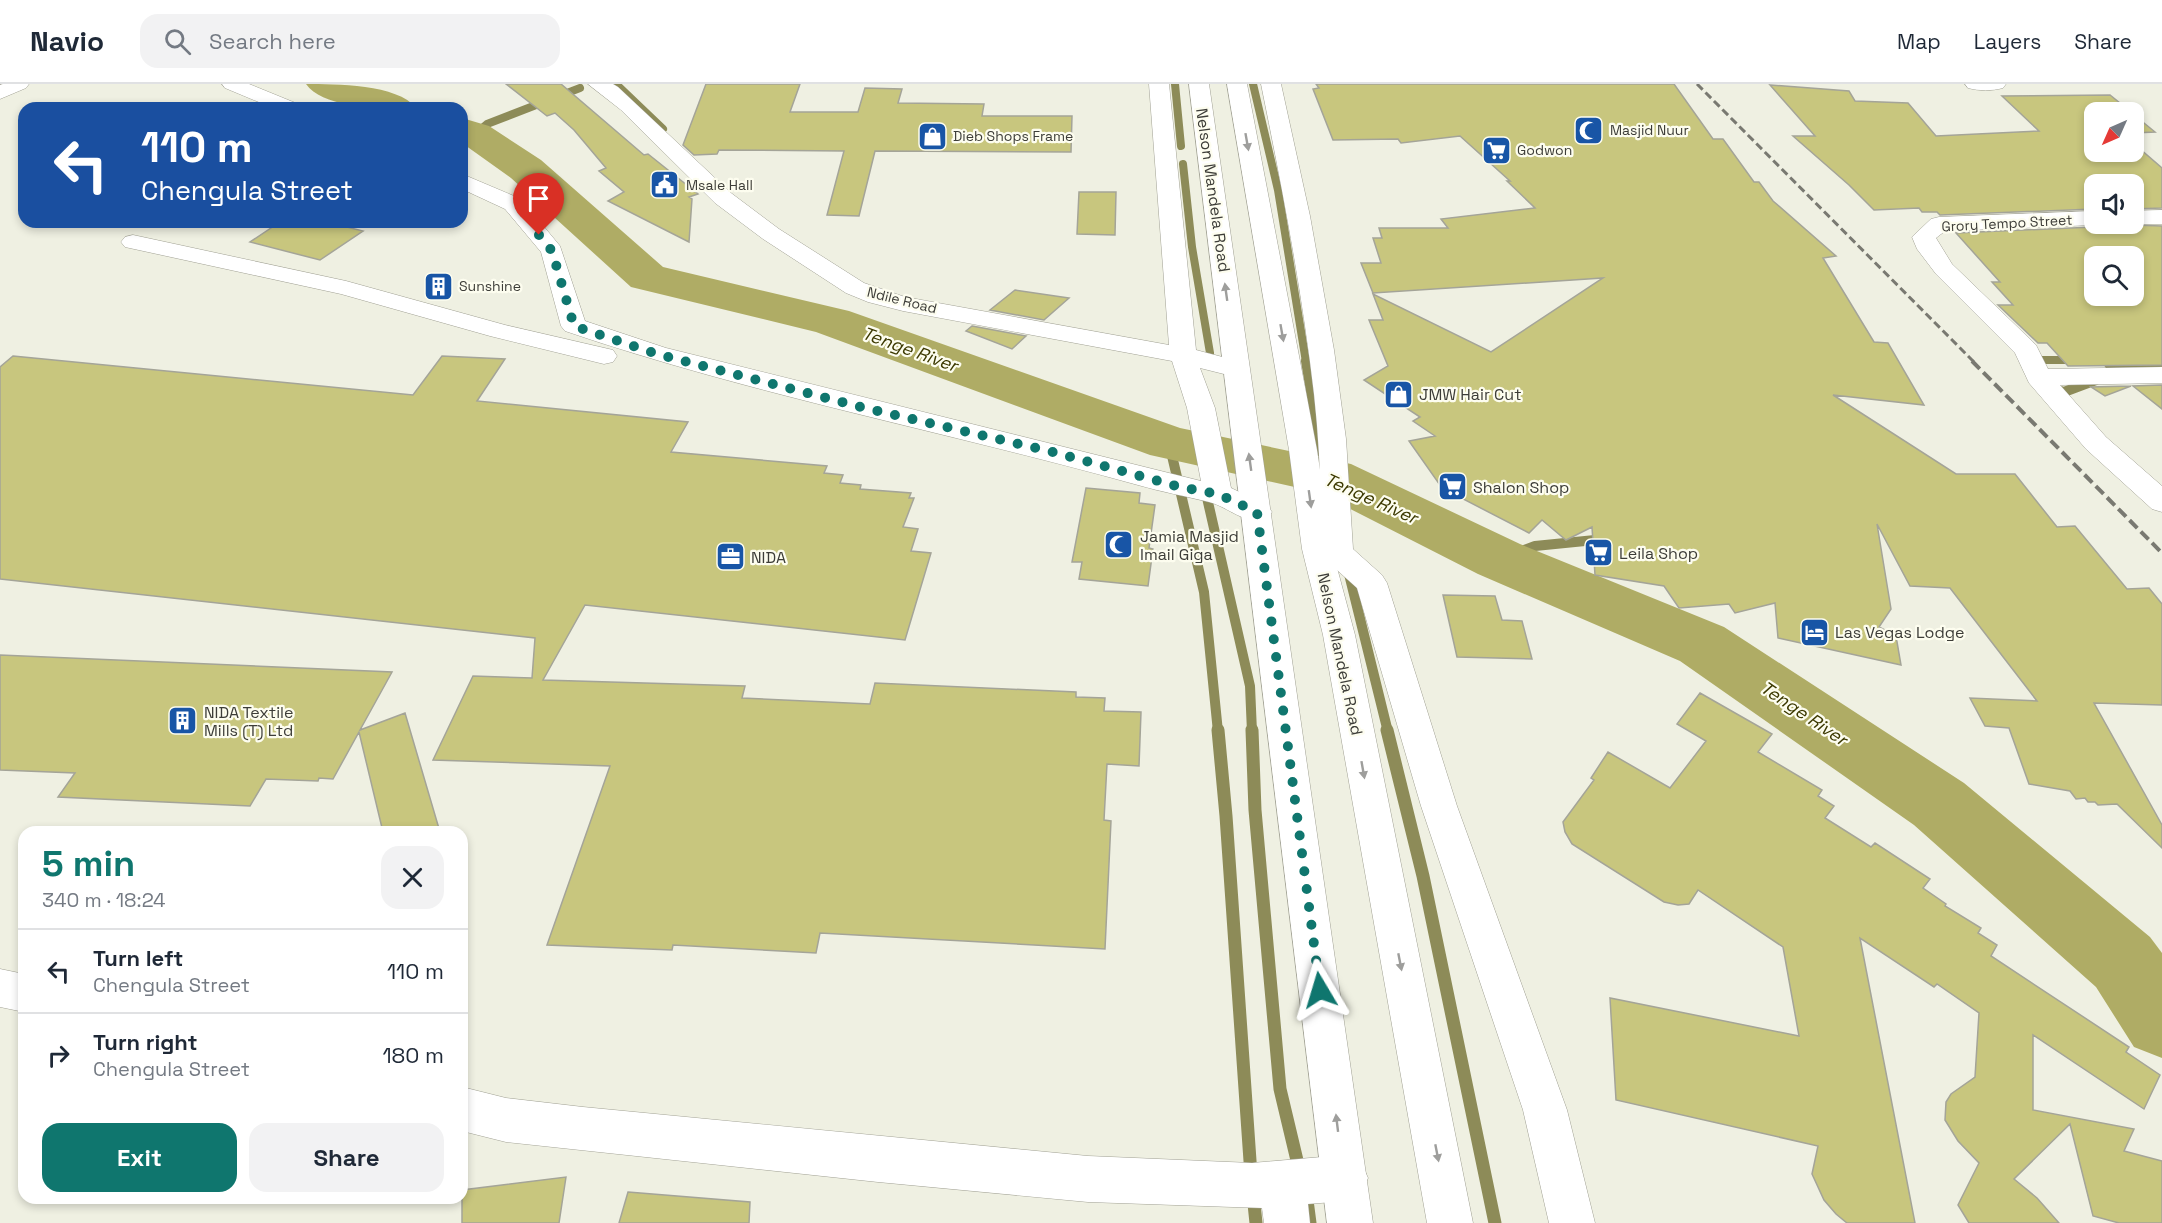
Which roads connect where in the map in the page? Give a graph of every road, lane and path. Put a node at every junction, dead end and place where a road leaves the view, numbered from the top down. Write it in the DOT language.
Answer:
graph roads {
  1 [pos="20,84"];
  2 [pos="232,84"];
  3 [pos="598,84"];
  4 [pos="1159,84"];
  5 [pos="1199,84"];
  6 [pos="1237,84"];
  7 [pos="1271,84"];
  8 [pos="1975,84"];
  9 [pos="1996,84"];
  10 [pos="0,93"];
  11 [pos="276,102"];
  12 [pos="468,185"];
  13 [pos="2162,217"];
  14 [pos="2084,218"];
  15 [pos="2144,218"];
  16 [pos="133,243"];
  17 [pos="1183,355"];
  18 [pos="1236,369"];
  19 [pos="2162,375"];
  20 [pos="2038,377"];
  21 [pos="865,408"];
  22 [pos="1218,494"];
  23 [pos="2162,502"];
  24 [pos="1257,512"];
  25 [pos="1328,551"];
  26 [pos="0,988"];
  27 [pos="18,992"];
  28 [pos="468,1110"];
  29 [pos="1345,1178"];
  30 [pos="1285,1204"];
  31 [pos="1350,1223"];
  32 [pos="1450,1223"];
  33 [pos="1572,1223"];
  1 -- 10 [label="street"];
  2 -- 11 [label="street"];
  3 -- 17 [label="street, Ndile Road"];
  4 -- 17 [label="street"];
  18 -- 5 [label="street, Nelson Mandela Road, one-way"];
  6 -- 25 [label="street, Nelson Mandela Road, one-way"];
  7 -- 25 [label="street"];
  8 -- 9 [label="street"];
  12 -- 21 [label="street"];
  13 -- 15 [label="street"];
  14 -- 20 [label="street, Grory Tempo Street"];
  16 -- 21 [label="street"];
  17 -- 18 [label="street, Ndile Road"];
  17 -- 22 [label="street"];
  24 -- 18 [label="street, Nelson Mandela Road, one-way"];
  19 -- 20 [label="street"];
  20 -- 23 [label="street"];
  21 -- 22 [label="street"];
  22 -- 24 [label="street"];
  29 -- 24 [label="street, Nelson Mandela Road, one-way"];
  25 -- 32 [label="street, Nelson Mandela Road, one-way"];
  25 -- 33 [label="street"];
  26 -- 27 [label="street"];
  28 -- 30 [label="street"];
  29 -- 30 [label="street"];
  29 -- 31 [label="street, Nelson Mandela Road"];
}
